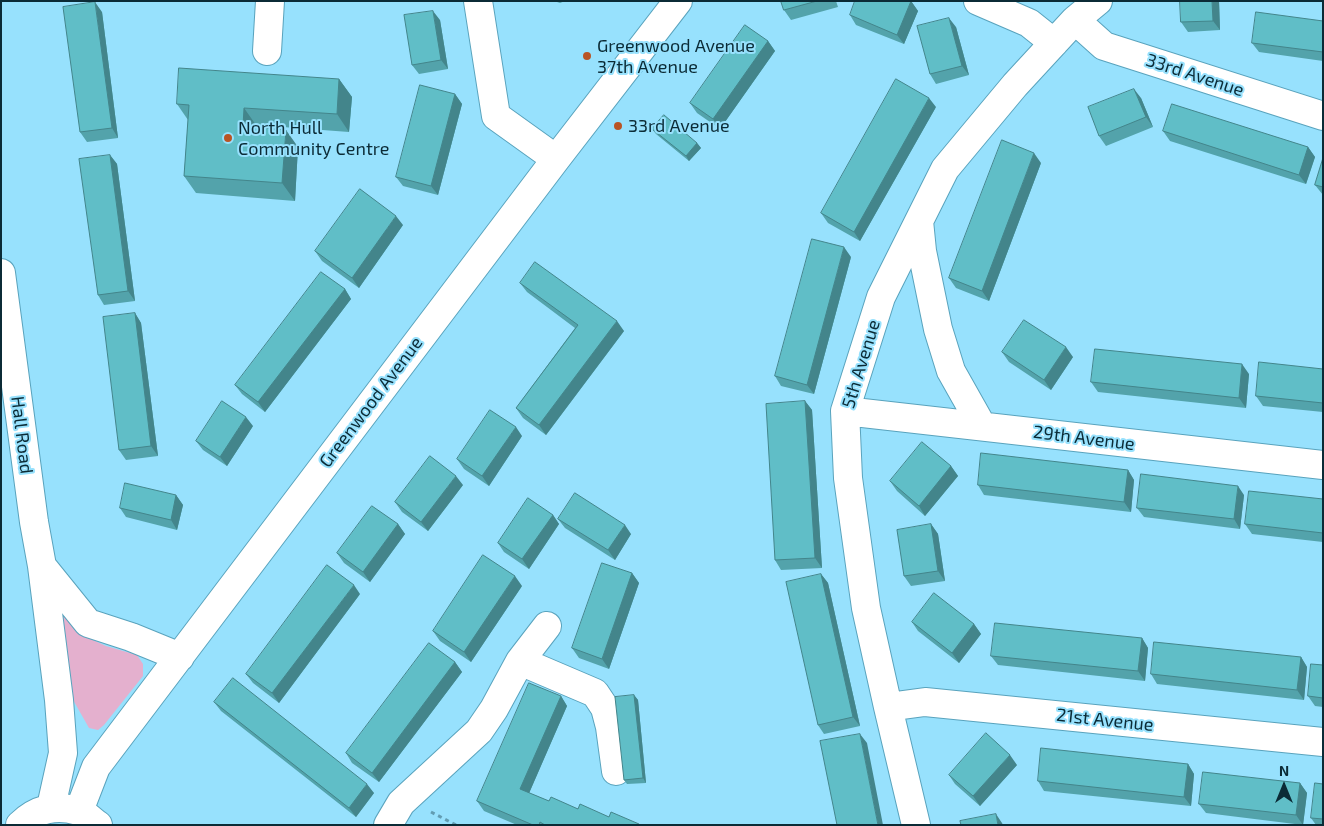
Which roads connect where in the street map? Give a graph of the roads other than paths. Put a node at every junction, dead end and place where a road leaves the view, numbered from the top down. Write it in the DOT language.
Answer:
graph roads {
  1 [pos="270,1"];
  2 [pos="478,1"];
  3 [pos="678,1"];
  4 [pos="978,1"];
  5 [pos="1098,1"];
  6 [pos="1075,20"];
  7 [pos="1054,43"];
  8 [pos="267,51"];
  9 [pos="1323,116"];
  10 [pos="556,158"];
  11 [pos="919,221"];
  12 [pos="1,273"];
  13 [pos="845,411"];
  14 [pos="982,426"];
  15 [pos="1323,465"];
  16 [pos="42,566"];
  17 [pos="547,626"];
  18 [pos="180,657"];
  19 [pos="520,661"];
  20 [pos="888,707"];
  21 [pos="1323,742"];
  22 [pos="616,772"];
  23 [pos="51,807"];
  24 [pos="88,818"];
  25 [pos="20,825"];
  26 [pos="388,825"];
  27 [pos="916,825"];
  1 -- 8 [label="street"];
  2 -- 10 [label="street"];
  3 -- 10 [label="street, Greenwood Avenue"];
  4 -- 7 [label="street"];
  5 -- 6 [label="street, 5th Avenue"];
  6 -- 7 [label="street, 5th Avenue"];
  6 -- 9 [label="street, 33rd Avenue"];
  7 -- 11 [label="street, 5th Avenue"];
  10 -- 18 [label="street, Greenwood Avenue"];
  11 -- 13 [label="street, 5th Avenue"];
  11 -- 14 [label="street"];
  12 -- 16 [label="street, Hall Road"];
  13 -- 14 [label="street, 29th Avenue"];
  13 -- 20 [label="street, 5th Avenue"];
  14 -- 15 [label="street, 29th Avenue"];
  16 -- 18 [label="street, Hall Road"];
  16 -- 23 [label="street, Hall Road"];
  17 -- 19 [label="street"];
  18 -- 24 [label="street, Greenwood Avenue"];
  19 -- 22 [label="street"];
  19 -- 26 [label="street"];
  20 -- 21 [label="street, 21st Avenue"];
  20 -- 27 [label="street, 5th Avenue"];
  23 -- 24 [label="street"];
  23 -- 25 [label="street"];
}
